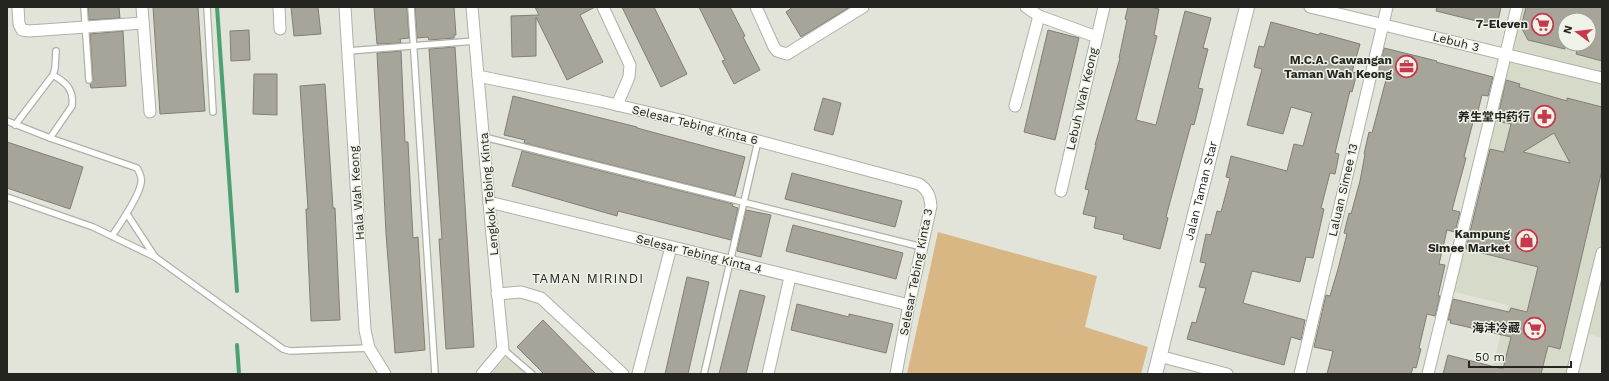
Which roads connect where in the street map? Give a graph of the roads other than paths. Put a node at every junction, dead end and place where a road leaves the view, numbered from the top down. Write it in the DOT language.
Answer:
graph roads {
  1 [pos="18,7"];
  2 [pos="84,7"];
  3 [pos="142,7"];
  4 [pos="207,7"];
  5 [pos="279,7"];
  6 [pos="345,7"];
  7 [pos="411,7"];
  8 [pos="472,7"];
  9 [pos="604,7"];
  10 [pos="756,7"];
  11 [pos="864,7"];
  12 [pos="1026,7"];
  13 [pos="1104,7"];
  14 [pos="1247,7"];
  15 [pos="1310,7"];
  16 [pos="1387,7"];
  17 [pos="1516,7"];
  18 [pos="1039,16"];
  19 [pos="143,23"];
  20 [pos="1382,24"];
  21 [pos="85,27"];
  22 [pos="280,30"];
  23 [pos="1097,37"];
  24 [pos="475,41"];
  25 [pos="414,46"];
  26 [pos="56,51"];
  27 [pos="348,51"];
  28 [pos="1504,54"];
  29 [pos="53,75"];
  30 [pos="478,76"];
  31 [pos="1602,78"];
  32 [pos="89,80"];
  33 [pos="617,105"];
  34 [pos="1015,106"];
  35 [pos="150,112"];
  36 [pos="213,112"];
  37 [pos="7,121"];
  38 [pos="15,125"];
  39 [pos="484,137"];
  40 [pos="50,138"];
  41 [pos="758,141"];
  42 [pos="909,181"];
  43 [pos="1061,191"];
  44 [pos="7,197"];
  45 [pos="489,202"];
  46 [pos="744,202"];
  47 [pos="127,214"];
  48 [pos="112,236"];
  49 [pos="672,247"];
  50 [pos="922,247"];
  51 [pos="1602,253"];
  52 [pos="155,257"];
  53 [pos="730,261"];
  54 [pos="790,277"];
  55 [pos="497,294"];
  56 [pos="909,305"];
  57 [pos="369,348"];
  58 [pos="503,349"];
  59 [pos="1159,356"];
  60 [pos="385,374"];
  61 [pos="435,374"];
  62 [pos="482,374"];
  63 [pos="532,374"];
  64 [pos="623,374"];
  65 [pos="638,374"];
  66 [pos="704,374"];
  67 [pos="768,374"];
  68 [pos="896,374"];
  69 [pos="1154,374"];
  70 [pos="1227,374"];
  71 [pos="1300,374"];
  72 [pos="1428,374"];
  73 [pos="1572,374"];
  1 -- 21 [label="street"];
  2 -- 21 [label="lane"];
  3 -- 19 [label="street"];
  4 -- 36 [label="lane"];
  5 -- 22 [label="street"];
  6 -- 27 [label="street, Hala Wah Keong"];
  7 -- 25 [label="lane"];
  8 -- 24 [label="street, Lengkok Tebing Kinta"];
  9 -- 33 [label="street"];
  10 -- 11 [label="street"];
  12 -- 18 [label="street"];
  13 -- 23 [label="street, Lebuh Wah Keong"];
  14 -- 59 [label="street, Jalan Taman Star"];
  15 -- 20 [label="street, Lebuh 3"];
  16 -- 20 [label="street, Laluan Simee 13"];
  17 -- 28 [label="street"];
  18 -- 23 [label="street"];
  18 -- 34 [label="street"];
  19 -- 21 [label="street"];
  19 -- 35 [label="street"];
  20 -- 28 [label="street, Lebuh 3"];
  20 -- 71 [label="street, Laluan Simee 13"];
  21 -- 32 [label="lane"];
  23 -- 43 [label="street, Lebuh Wah Keong"];
  24 -- 25 [label="lane"];
  24 -- 30 [label="street, Lengkok Tebing Kinta"];
  25 -- 27 [label="lane"];
  25 -- 61 [label="lane"];
  26 -- 29 [label="lane"];
  27 -- 57 [label="street, Hala Wah Keong"];
  28 -- 31 [label="street, Lebuh 3"];
  28 -- 72 [label="street"];
  29 -- 38 [label="lane"];
  29 -- 40 [label="lane"];
  30 -- 33 [label="street, Selesar Tebing Kinta 6"];
  30 -- 39 [label="street, Lengkok Tebing Kinta"];
  33 -- 41 [label="street, Selesar Tebing Kinta 6"];
  37 -- 38 [label="lane"];
  38 -- 40 [label="lane"];
  39 -- 45 [label="street, Lengkok Tebing Kinta"];
  39 -- 46 [label="lane"];
  40 -- 47 [label="lane"];
  41 -- 42 [label="street, Selesar Tebing Kinta 6"];
  41 -- 46 [label="lane"];
  42 -- 50 [label="street, Selesar Tebing Kinta 3"];
  44 -- 48 [label="lane"];
  45 -- 49 [label="street, Selesar Tebing Kinta 4"];
  45 -- 55 [label="street, Lengkok Tebing Kinta"];
  46 -- 50 [label="lane"];
  46 -- 53 [label="lane"];
  47 -- 48 [label="lane"];
  47 -- 52 [label="lane"];
  48 -- 52 [label="lane"];
  49 -- 53 [label="street, Selesar Tebing Kinta 4"];
  49 -- 65 [label="street"];
  50 -- 56 [label="street, Selesar Tebing Kinta 3"];
  51 -- 73 [label="street"];
  52 -- 57 [label="lane"];
  53 -- 54 [label="street, Selesar Tebing Kinta 4"];
  53 -- 66 [label="lane"];
  54 -- 56 [label="street, Selesar Tebing Kinta 4"];
  54 -- 67 [label="street"];
  55 -- 58 [label="street, Lengkok Tebing Kinta"];
  55 -- 64 [label="street"];
  56 -- 68 [label="street, Selesar Tebing Kinta 3"];
  57 -- 60 [label="street, Hala Wah Keong"];
  58 -- 62 [label="street"];
  58 -- 63 [label="lane"];
  59 -- 69 [label="street, Jalan Taman Star"];
  59 -- 70 [label="street"];
}
